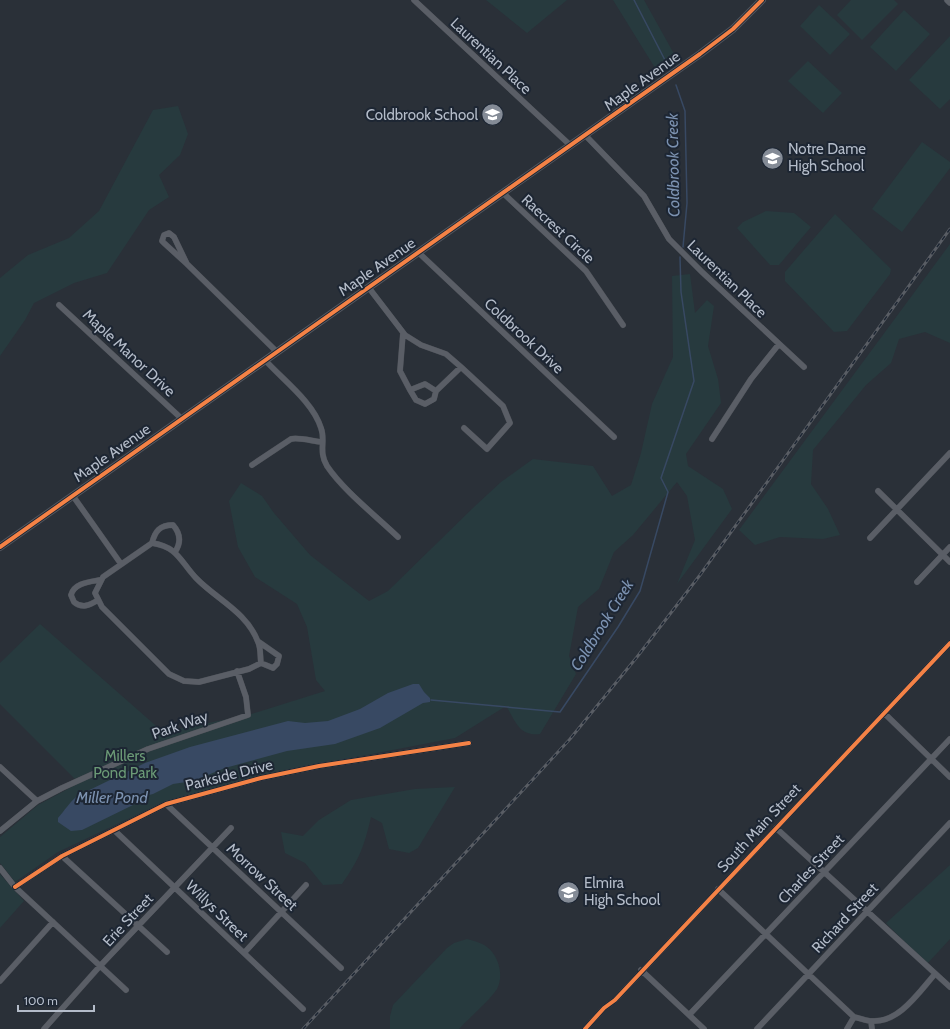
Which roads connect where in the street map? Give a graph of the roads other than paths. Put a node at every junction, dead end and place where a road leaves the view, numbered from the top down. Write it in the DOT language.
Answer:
graph roads {
  1 [pos="414,0"];
  2 [pos="762,0"];
  3 [pos="586,136"];
  4 [pos="570,145"];
  5 [pos="502,193"];
  6 [pos="419,253"];
  7 [pos="187,264"];
  8 [pos="369,288"];
  9 [pos="59,305"];
  10 [pos="622,325"];
  11 [pos="403,333"];
  12 [pos="779,344"];
  13 [pos="277,352"];
  14 [pos="265,360"];
  15 [pos="804,367"];
  16 [pos="461,368"];
  17 [pos="410,390"];
  18 [pos="436,391"];
  19 [pos="182,419"];
  20 [pos="464,428"];
  21 [pos="614,437"];
  22 [pos="712,439"];
  23 [pos="322,442"];
  24 [pos="950,453"];
  25 [pos="252,465"];
  26 [pos="878,491"];
  27 [pos="73,496"];
  28 [pos="897,510"];
  29 [pos="398,537"];
  30 [pos="870,538"];
  31 [pos="152,544"];
  32 [pos="0,547"];
  33 [pos="950,547"];
  34 [pos="175,552"];
  35 [pos="943,555"];
  36 [pos="950,562"];
  37 [pos="121,564"];
  38 [pos="100,580"];
  39 [pos="917,582"];
  40 [pos="98,600"];
  41 [pos="259,642"];
  42 [pos="950,643"];
  43 [pos="261,663"];
  44 [pos="237,671"];
  45 [pos="884,713"];
  46 [pos="950,738"];
  47 [pos="469,742"];
  48 [pos="931,759"];
  49 [pos="0,767"];
  50 [pos="950,777"];
  51 [pos="37,801"];
  52 [pos="166,804"];
  53 [pos="950,823"];
  54 [pos="231,828"];
  55 [pos="776,828"];
  56 [pos="0,830"];
  57 [pos="114,830"];
  58 [pos="212,848"];
  59 [pos="62,856"];
  60 [pos="0,868"];
  61 [pos="824,872"];
  62 [pos="306,885"];
  63 [pos="15,887"];
  64 [pos="174,887"];
  65 [pos="718,889"];
  66 [pos="867,912"];
  67 [pos="282,913"];
  68 [pos="53,922"];
  69 [pos="139,927"];
  70 [pos="766,934"];
  71 [pos="167,952"];
  72 [pos="244,953"];
  73 [pos="100,966"];
  74 [pos="341,968"];
  75 [pos="641,970"];
  76 [pos="810,974"];
  77 [pos="935,974"];
  78 [pos="0,981"];
  79 [pos="950,987"];
  80 [pos="126,990"];
  81 [pos="303,1009"];
  82 [pos="689,1015"];
  83 [pos="854,1017"];
  84 [pos="871,1021"];
  85 [pos="587,1028"];
  86 [pos="44,1029"];
  87 [pos="704,1029"];
  88 [pos="757,1029"];
  89 [pos="847,1029"];
  90 [pos="872,1029"];
  1 -- 4 [label="street, Laurentian Place"];
  2 -- 3 [label="main road, Maple Avenue"];
  3 -- 4 [label="main road, Maple Avenue"];
  3 -- 12 [label="street, Laurentian Place"];
  4 -- 5 [label="main road, Maple Avenue"];
  5 -- 6 [label="main road, Maple Avenue"];
  5 -- 10 [label="street, Raecrest Circle"];
  6 -- 8 [label="main road, Maple Avenue"];
  6 -- 21 [label="street, Coldbrook Drive"];
  7 -- 7 [label="street"];
  7 -- 13 [label="street"];
  8 -- 11 [label="street"];
  8 -- 13 [label="main road, Maple Avenue"];
  9 -- 19 [label="street, Maple Manor Drive"];
  11 -- 16 [label="street"];
  11 -- 17 [label="street"];
  12 -- 15 [label="street, Laurentian Place"];
  12 -- 22 [label="street"];
  13 -- 14 [label="main road, Maple Avenue"];
  14 -- 19 [label="main road, Maple Avenue"];
  14 -- 23 [label="street"];
  16 -- 18 [label="street"];
  16 -- 20 [label="street"];
  17 -- 18 [label="street"];
  17 -- 18 [label="street"];
  19 -- 27 [label="main road, Maple Avenue"];
  23 -- 25 [label="street"];
  23 -- 29 [label="street"];
  24 -- 28 [label="street"];
  26 -- 28 [label="street"];
  27 -- 32 [label="main road, Maple Avenue"];
  27 -- 37 [label="street"];
  28 -- 30 [label="street"];
  28 -- 35 [label="street"];
  31 -- 34 [label="street"];
  31 -- 34 [label="street"];
  31 -- 37 [label="street"];
  33 -- 35 [label="street"];
  34 -- 41 [label="street"];
  35 -- 36 [label="street"];
  35 -- 39 [label="street"];
  37 -- 38 [label="street"];
  38 -- 40 [label="street"];
  38 -- 40 [label="street"];
  40 -- 44 [label="street"];
  41 -- 43 [label="street"];
  41 -- 43 [label="street"];
  42 -- 45 [label="street, South Main Street"];
  43 -- 44 [label="street"];
  44 -- 51 [label="street, Park Way"];
  45 -- 48 [label="street"];
  45 -- 55 [label="street, South Main Street"];
  46 -- 48 [label="street, Charles Street"];
  47 -- 52 [label="street, Parkside Drive"];
  48 -- 50 [label="street"];
  48 -- 61 [label="street, Charles Street"];
  49 -- 51 [label="street"];
  51 -- 56 [label="street, Park Way"];
  52 -- 57 [label="street, Parkside Drive"];
  52 -- 58 [label="street, Morrow Street"];
  53 -- 66 [label="street, Richard Street"];
  54 -- 58 [label="street, Erie Street"];
  55 -- 61 [label="street"];
  55 -- 65 [label="street, South Main Street"];
  57 -- 59 [label="street, Parkside Drive"];
  57 -- 64 [label="street, Willys Street"];
  58 -- 64 [label="street, Erie Street"];
  58 -- 67 [label="street, Morrow Street"];
  59 -- 63 [label="street, Parkside Drive"];
  59 -- 69 [label="street"];
  60 -- 63 [label="street"];
  61 -- 66 [label="street"];
  61 -- 70 [label="street, Charles Street"];
  62 -- 67 [label="street"];
  63 -- 68 [label="street"];
  64 -- 69 [label="street, Erie Street"];
  64 -- 72 [label="street, Willys Street"];
  65 -- 70 [label="street"];
  65 -- 75 [label="street, South Main Street"];
  66 -- 76 [label="street, Richard Street"];
  66 -- 77 [label="street"];
  67 -- 72 [label="street"];
  67 -- 74 [label="street, Morrow Street"];
  68 -- 73 [label="street"];
  68 -- 78 [label="street"];
  69 -- 71 [label="street"];
  69 -- 73 [label="street, Erie Street"];
  70 -- 76 [label="street"];
  70 -- 82 [label="street, Charles Street"];
  72 -- 81 [label="street, Willys Street"];
  73 -- 80 [label="street"];
  73 -- 86 [label="street, Erie Street"];
  75 -- 82 [label="street"];
  75 -- 85 [label="street, South Main Street"];
  76 -- 83 [label="street"];
  76 -- 88 [label="street, Richard Street"];
  77 -- 79 [label="street"];
  77 -- 84 [label="street"];
  82 -- 87 [label="street"];
  83 -- 84 [label="street"];
  83 -- 89 [label="street"];
  84 -- 90 [label="street"];
}
